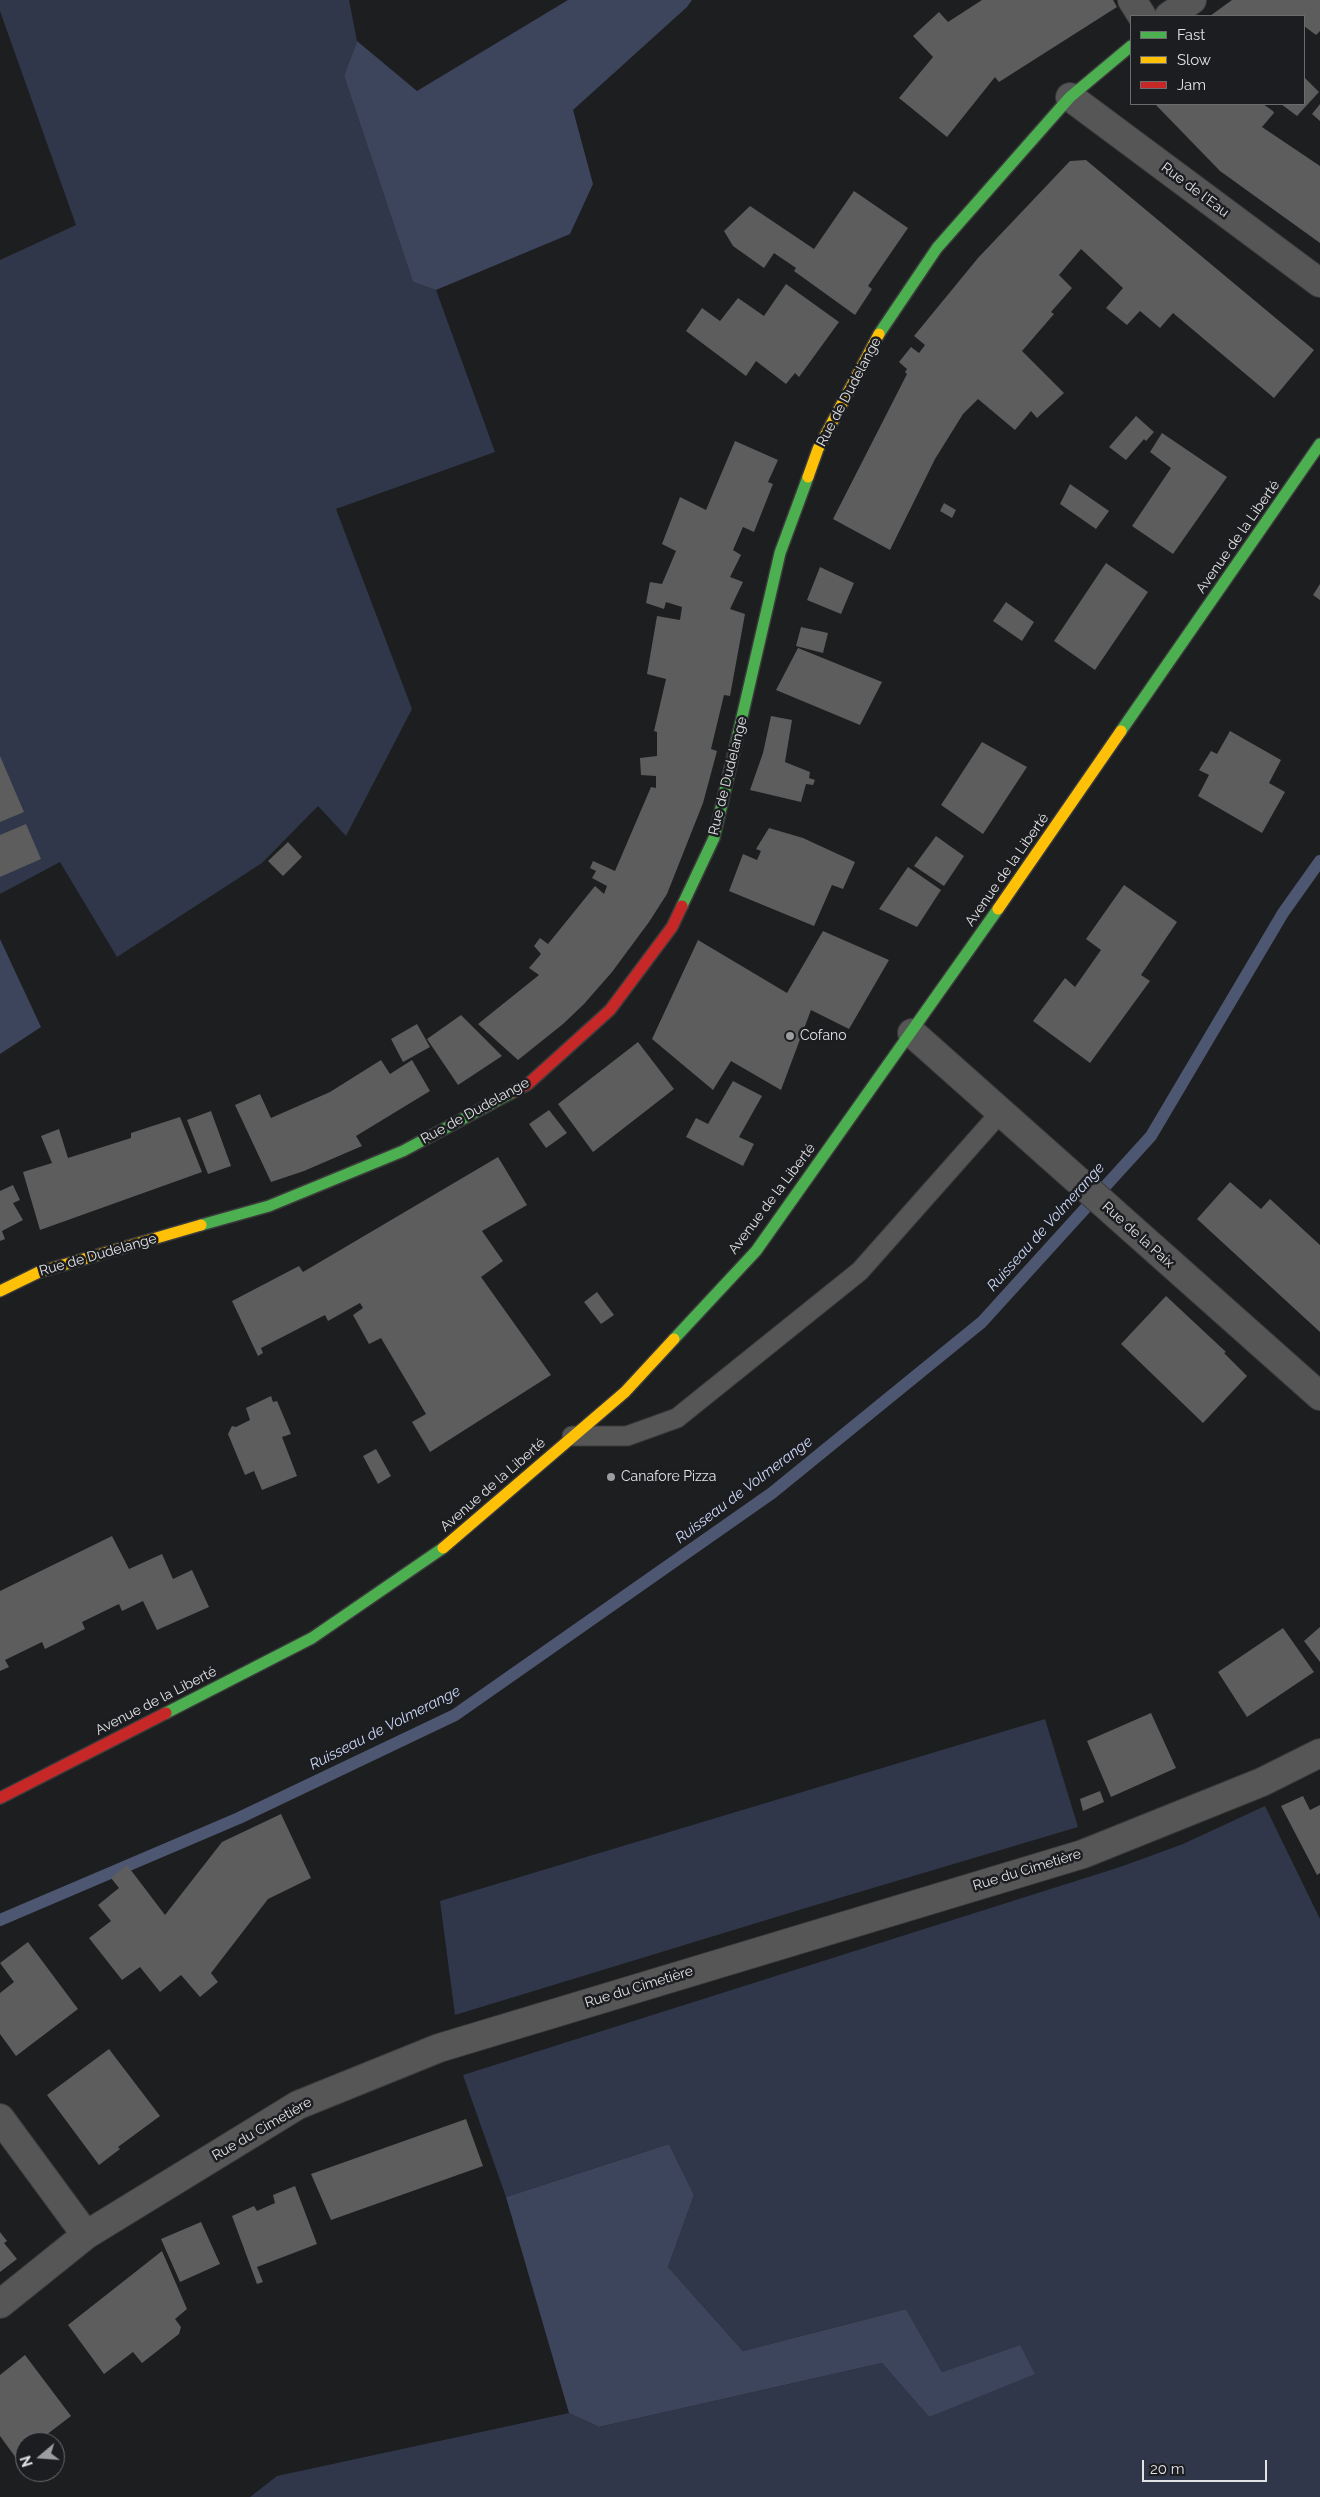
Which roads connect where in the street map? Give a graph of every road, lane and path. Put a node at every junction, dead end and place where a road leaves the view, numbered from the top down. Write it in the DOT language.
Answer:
graph roads {
  1 [pos="1132,0"];
  2 [pos="1192,0"];
  3 [pos="1141,15"];
  4 [pos="1171,15"];
  5 [pos="1130,47"];
  6 [pos="1070,97"];
  7 [pos="1320,283"];
  8 [pos="1320,444"];
  9 [pos="912,1034"];
  10 [pos="1000,1113"];
  11 [pos="0,1290"];
  12 [pos="1320,1396"];
  13 [pos="572,1436"];
  14 [pos="1320,1754"];
  15 [pos="0,1798"];
  16 [pos="0,2118"];
  17 [pos="86,2235"];
  18 [pos="0,2304"];
  1 -- 3 [label="street"];
  2 -- 4 [label="street"];
  5 -- 6 [label="main road, Rue de Dudelange"];
  6 -- 7 [label="street, Rue de l'Eau"];
  6 -- 11 [label="main road, Rue de Dudelange"];
  8 -- 9 [label="main road, Avenue de la Liberté"];
  9 -- 10 [label="street, Rue de la Paix"];
  9 -- 13 [label="main road, Avenue de la Liberté"];
  10 -- 12 [label="street, Rue de la Paix"];
  10 -- 13 [label="lane"];
  13 -- 15 [label="main road, Avenue de la Liberté"];
  14 -- 17 [label="street, Rue du Cimetière"];
  16 -- 17 [label="street"];
  17 -- 18 [label="street, Rue du Cimetière"];
}
